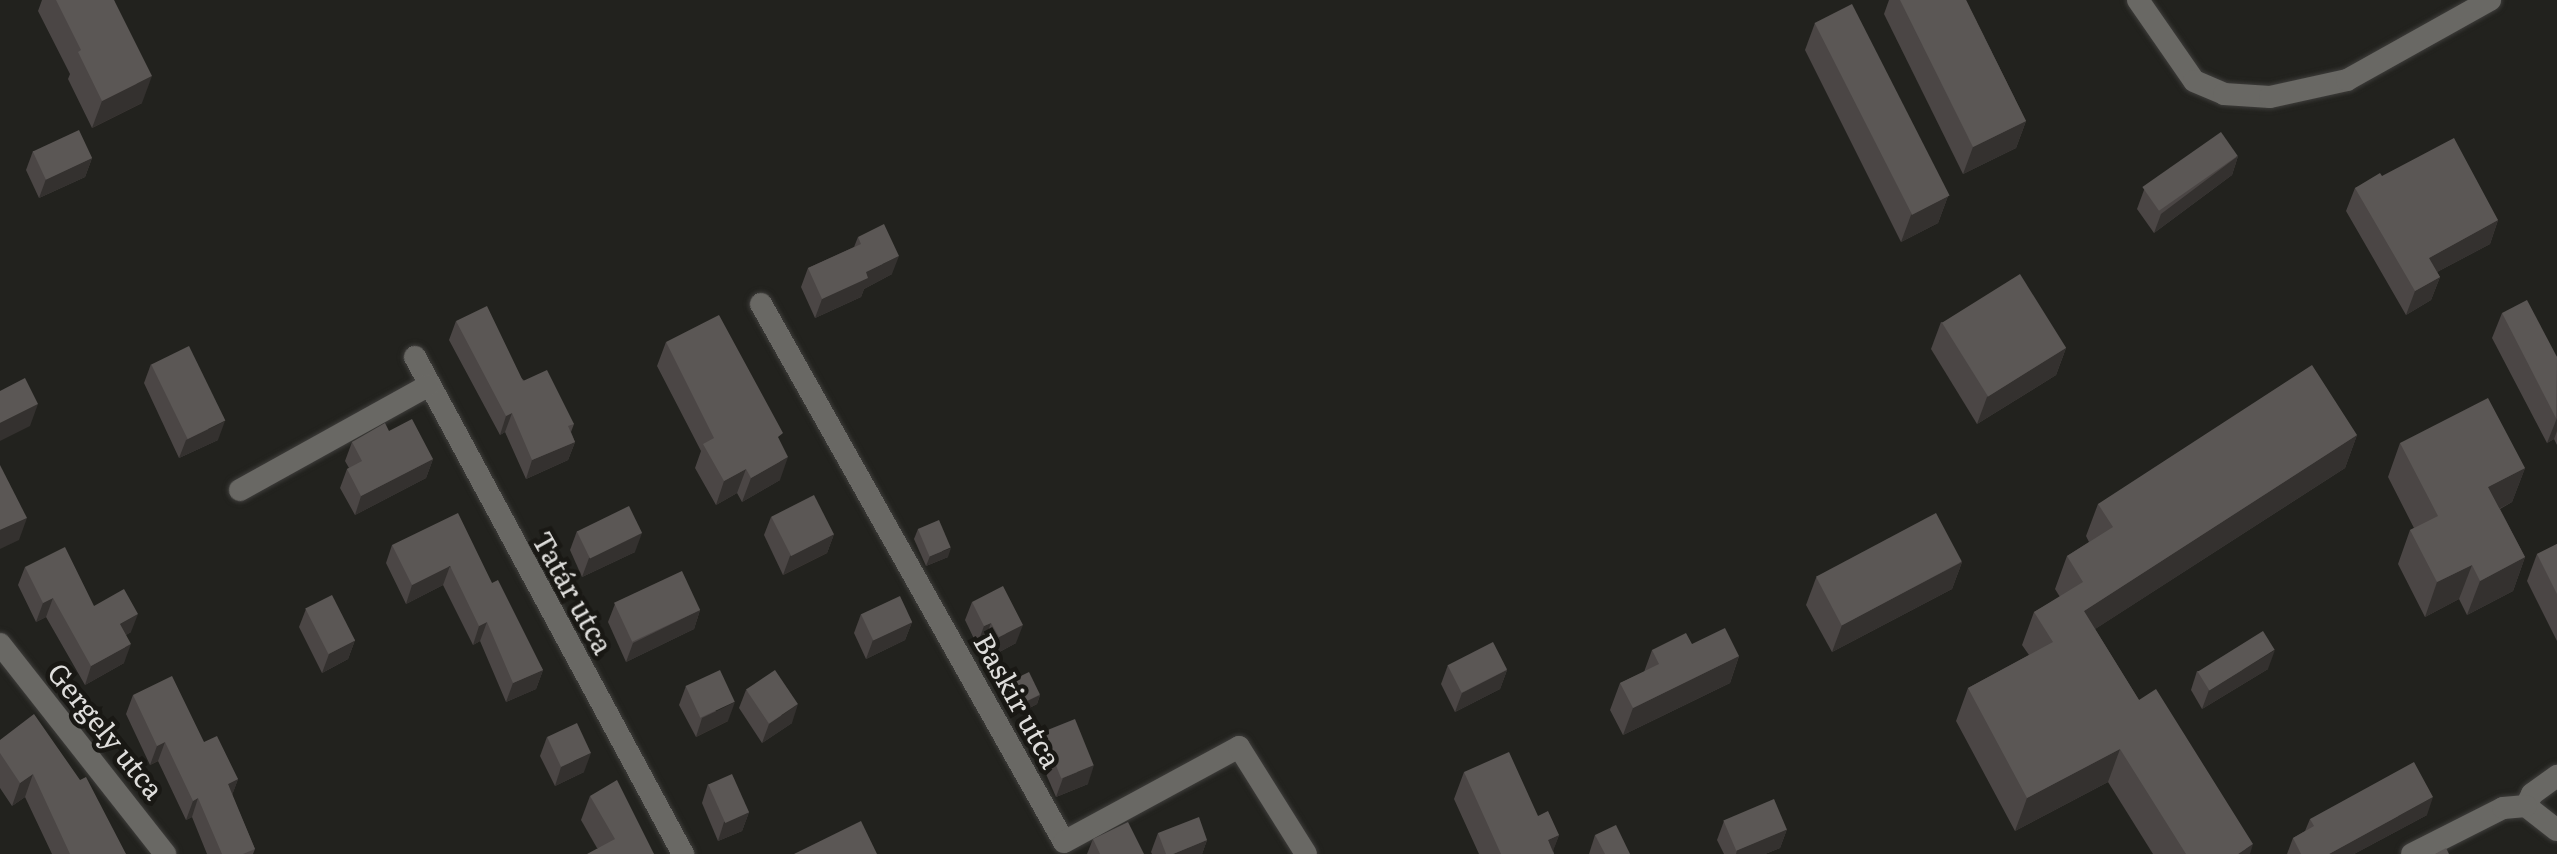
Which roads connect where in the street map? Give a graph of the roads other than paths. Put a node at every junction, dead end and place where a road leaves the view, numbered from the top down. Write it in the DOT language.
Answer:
graph roads {
  1 [pos="2138,0"];
  2 [pos="2490,0"];
  3 [pos="761,304"];
  4 [pos="415,357"];
  5 [pos="428,386"];
  6 [pos="240,490"];
  7 [pos="0,644"];
  8 [pos="2557,776"];
  9 [pos="2526,806"];
  10 [pos="2557,830"];
  11 [pos="1054,848"];
  12 [pos="165,854"];
  13 [pos="683,854"];
  14 [pos="1306,854"];
  15 [pos="2412,854"];
  1 -- 2 [label="street"];
  3 -- 11 [label="street, Baskir utca"];
  4 -- 5 [label="street, Tatár utca"];
  5 -- 6 [label="street"];
  5 -- 13 [label="street, Tatár utca"];
  7 -- 12 [label="street, Gergely utca"];
  8 -- 9 [label="street"];
  9 -- 10 [label="street"];
  9 -- 15 [label="street"];
  11 -- 14 [label="street, Baskir utca"];
}
